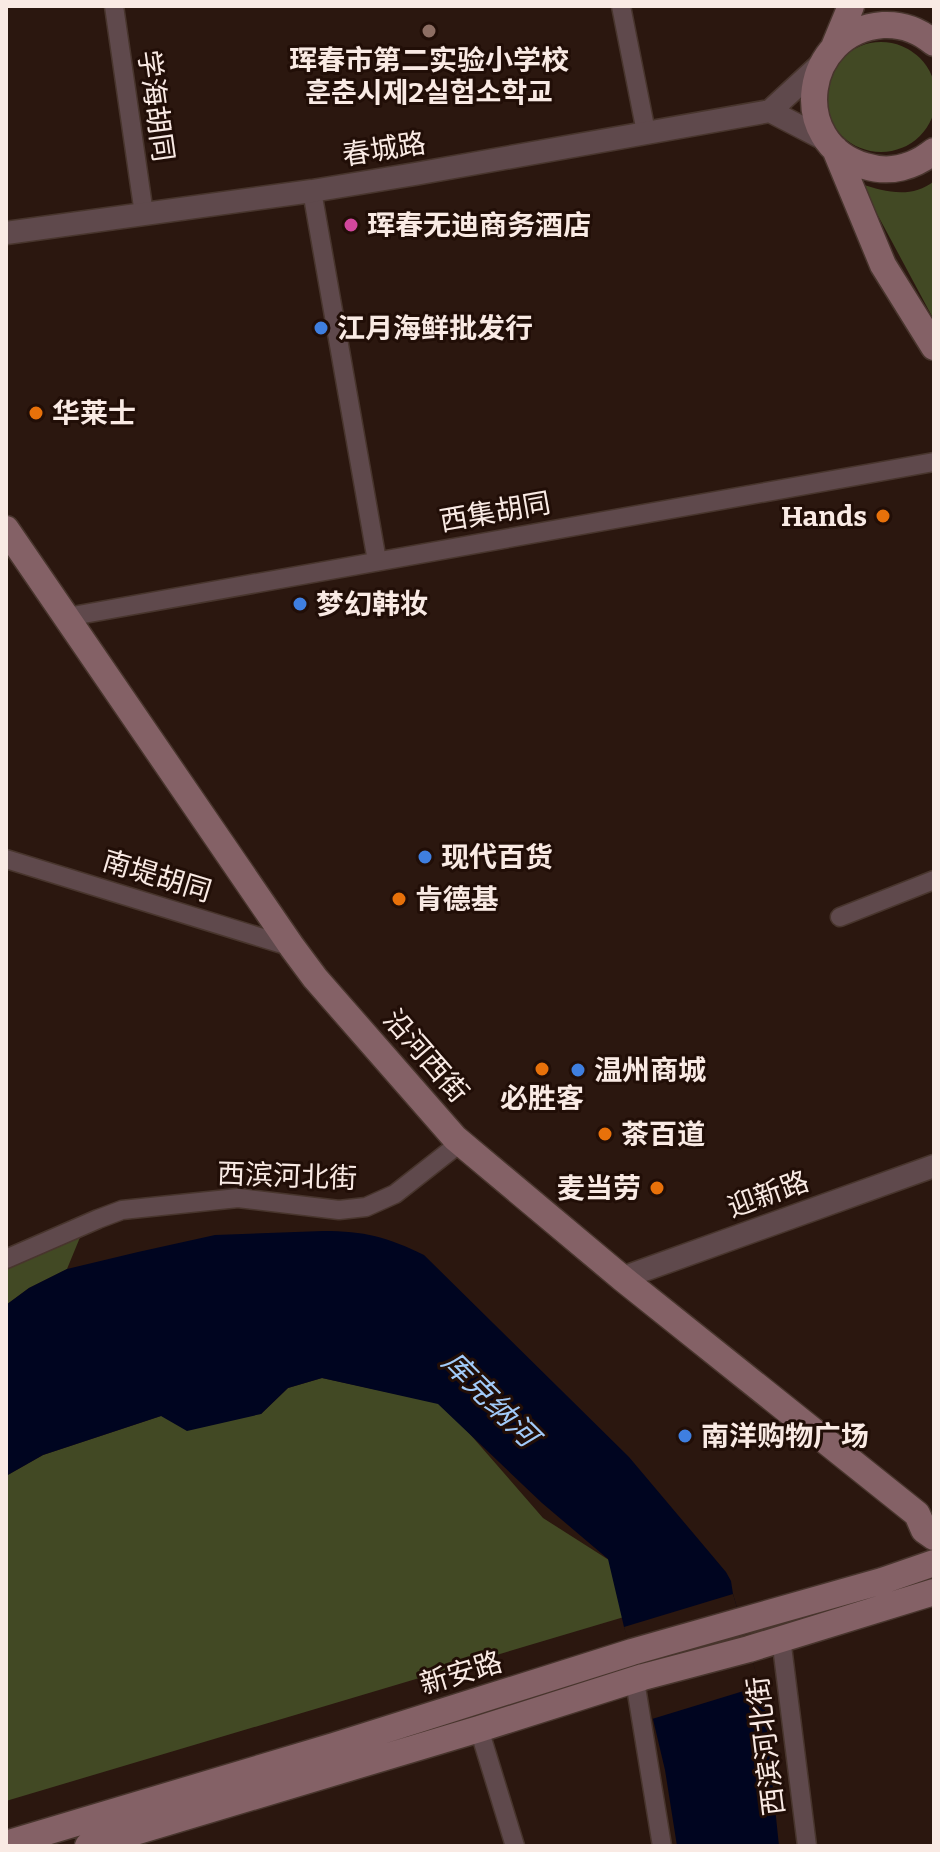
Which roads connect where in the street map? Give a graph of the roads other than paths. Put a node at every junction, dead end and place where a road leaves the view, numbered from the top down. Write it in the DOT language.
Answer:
graph roads {
  1 [pos="114,6"];
  2 [pos="621,6"];
  3 [pos="851,6"];
  4 [pos="891,6"];
  5 [pos="928,36"];
  6 [pos="828,55"];
  7 [pos="770,111"];
  8 [pos="646,132"];
  9 [pos="831,145"];
  10 [pos="934,151"];
  11 [pos="312,191"];
  12 [pos="144,214"];
  13 [pos="6,233"];
  14 [pos="934,347"];
  15 [pos="934,462"];
  16 [pos="6,529"];
  17 [pos="377,561"];
  18 [pos="67,617"];
  19 [pos="6,859"];
  20 [pos="934,880"];
  21 [pos="840,917"];
  22 [pos="292,947"];
  23 [pos="460,1143"];
  24 [pos="934,1166"];
  25 [pos="6,1259"];
  26 [pos="622,1278"];
  27 [pos="926,1514"];
  28 [pos="934,1537"];
  29 [pos="934,1563"];
  30 [pos="934,1592"];
  31 [pos="781,1638"];
  32 [pos="639,1679"];
  33 [pos="479,1729"];
  34 [pos="6,1844"];
  35 [pos="88,1846"];
  36 [pos="515,1846"];
  37 [pos="662,1846"];
  38 [pos="807,1846"];
  1 -- 12 [label="street, 学海胡同"];
  2 -- 8 [label="street"];
  3 -- 6 [label="main road"];
  4 -- 5 [label="main road"];
  5 -- 6 [label="main road"];
  6 -- 7 [label="street"];
  6 -- 9 [label="main road"];
  7 -- 8 [label="street, 春城路"];
  7 -- 9 [label="street"];
  8 -- 11 [label="street, 春城路"];
  9 -- 10 [label="main road"];
  9 -- 14 [label="main road"];
  11 -- 12 [label="street, 春城路"];
  11 -- 17 [label="street"];
  12 -- 13 [label="street, 春城路"];
  15 -- 17 [label="street, 西集胡同"];
  16 -- 18 [label="main road, 沿河西街"];
  17 -- 18 [label="street, 西集胡同"];
  18 -- 22 [label="main road, 沿河西街"];
  19 -- 22 [label="street, 南堤胡同"];
  20 -- 21 [label="street"];
  22 -- 23 [label="main road, 沿河西街"];
  23 -- 25 [label="street, 西滨河北街"];
  23 -- 26 [label="main road, 沿河西街"];
  24 -- 26 [label="street, 迎新路"];
  26 -- 27 [label="main road, 沿河西街"];
  27 -- 28 [label="main road, 沿河西街"];
  29 -- 34 [label="main road, 新安路"];
  30 -- 31 [label="main road, 新安路"];
  31 -- 32 [label="main road, 新安路"];
  31 -- 38 [label="street, 西滨河北街"];
  32 -- 33 [label="main road, 新安路"];
  32 -- 37 [label="street"];
  33 -- 35 [label="main road, 新安路"];
  33 -- 36 [label="street"];
}
